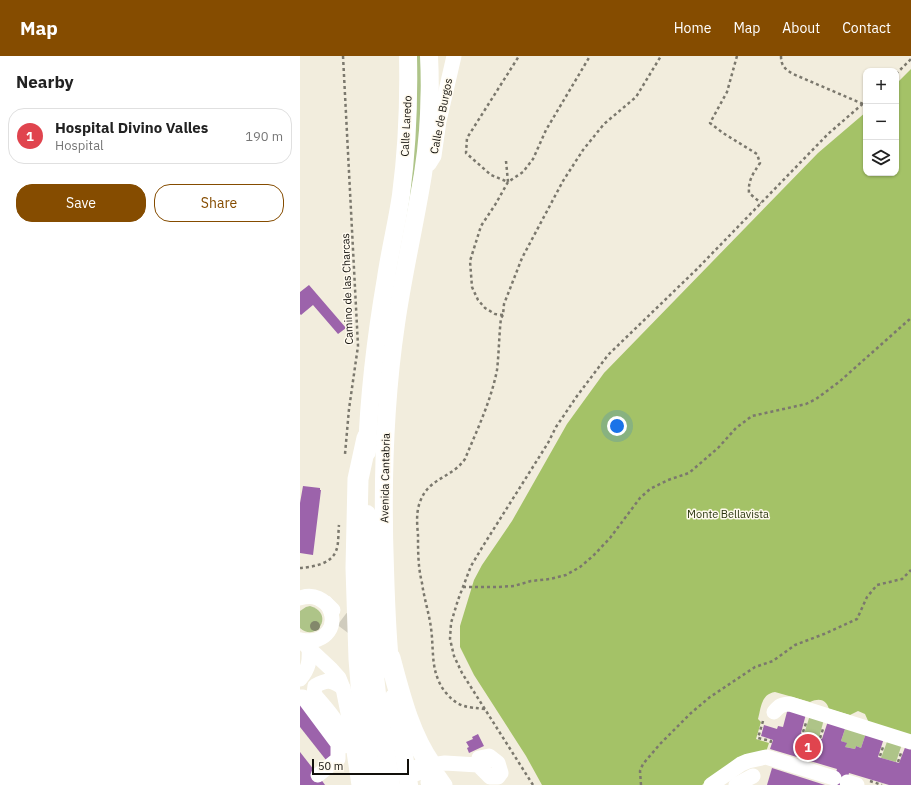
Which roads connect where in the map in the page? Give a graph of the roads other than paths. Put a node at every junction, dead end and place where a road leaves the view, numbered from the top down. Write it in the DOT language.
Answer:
graph roads {
  1 [pos="408,56"];
  2 [pos="429,56"];
  3 [pos="454,56"];
  4 [pos="423,173"];
  5 [pos="401,195"];
  6 [pos="367,438"];
  7 [pos="300,598"];
  8 [pos="326,603"];
  9 [pos="342,619"];
  10 [pos="303,642"];
  11 [pos="390,658"];
  12 [pos="300,679"];
  13 [pos="343,688"];
  14 [pos="300,697"];
  15 [pos="769,716"];
  16 [pos="911,742"];
  17 [pos="478,765"];
  18 [pos="318,775"];
  19 [pos="753,776"];
  20 [pos="430,777"];
  21 [pos="402,781"];
  22 [pos="846,782"];
  23 [pos="349,785"];
  24 [pos="359,785"];
  25 [pos="372,785"];
  26 [pos="445,785"];
  27 [pos="711,785"];
  28 [pos="736,785"];
  1 -- 5 [label="main road, Calle Laredo"];
  2 -- 4 [label="main road, Calle Laredo"];
  3 -- 4 [label="street, Calle de Burgos"];
  4 -- 11 [label="main road, Avenida Cantabria"];
  5 -- 6 [label="main road, Avenida Cantabria"];
  6 -- 21 [label="main road, Avenida Cantabria"];
  6 -- 25 [label="highway"];
  7 -- 8 [label="street"];
  8 -- 9 [label="street"];
  8 -- 10 [label="street"];
  10 -- 12 [label="street"];
  10 -- 13 [label="street"];
  11 -- 20 [label="highway"];
  11 -- 21 [label="main road, Avenida Cantabria"];
  13 -- 23 [label="street"];
  13 -- 24 [label="street"];
  14 -- 18 [label="street"];
  15 -- 16 [label="street"];
  17 -- 20 [label="street"];
  19 -- 28 [label="street"];
  20 -- 21 [label="highway"];
  20 -- 26 [label="street"];
  22 -- 27 [label="street"];
}
